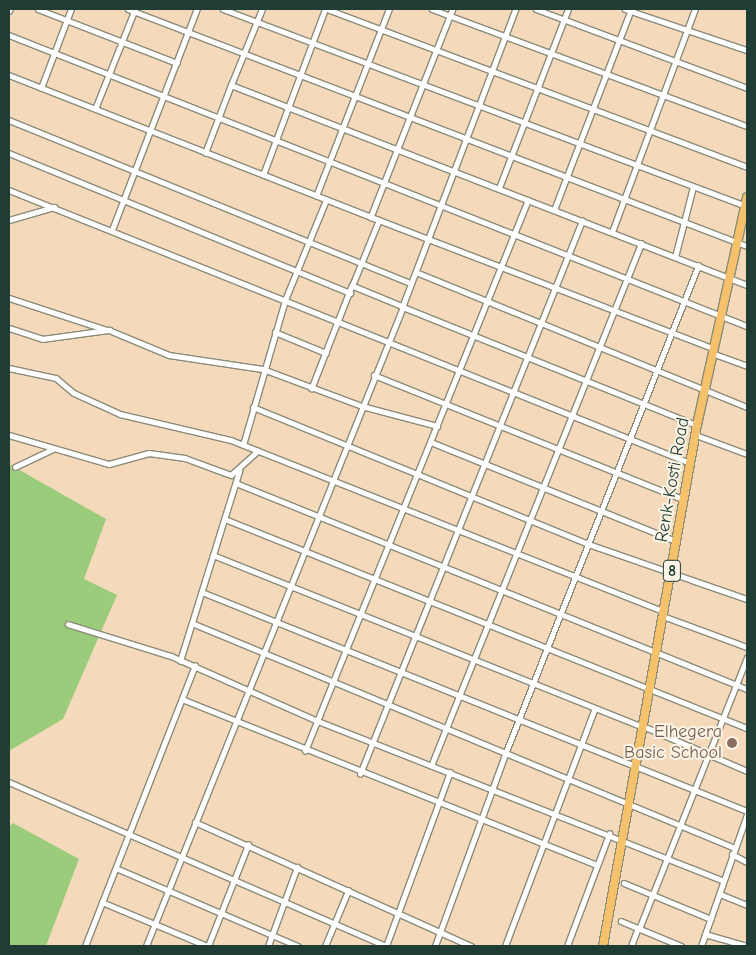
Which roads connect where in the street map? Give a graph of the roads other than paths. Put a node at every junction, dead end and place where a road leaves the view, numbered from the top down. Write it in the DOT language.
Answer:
graph roads {
  1 [pos="38,9"];
  2 [pos="71,9"];
  3 [pos="128,9"];
  4 [pos="197,9"];
  5 [pos="222,9"];
  6 [pos="262,9"];
  7 [pos="326,9"];
  8 [pos="389,9"];
  9 [pos="432,9"];
  10 [pos="453,9"];
  11 [pos="516,9"];
  12 [pos="536,9"];
  13 [pos="568,9"];
  14 [pos="625,9"];
  15 [pos="631,9"];
  16 [pos="695,9"];
  17 [pos="135,10"];
  18 [pos="450,16"];
  19 [pos="67,20"];
  20 [pos="564,20"];
  21 [pos="257,22"];
  22 [pos="381,29"];
  23 [pos="688,30"];
  24 [pos="188,32"];
  25 [pos="9,35"];
  26 [pos="505,36"];
  27 [pos="619,40"];
  28 [pos="122,42"];
  29 [pos="312,42"];
  30 [pos="437,50"];
  31 [pos="747,50"];
  32 [pos="54,53"];
  33 [pos="551,53"];
  34 [pos="244,54"];
  35 [pos="676,61"];
  36 [pos="177,63"];
  37 [pos="367,63"];
  38 [pos="492,71"];
  39 [pos="606,74"];
  40 [pos="9,75"];
  41 [pos="109,75"];
  42 [pos="299,75"];
  43 [pos="231,85"];
  44 [pos="424,85"];
  45 [pos="41,88"];
  46 [pos="537,88"];
  47 [pos="747,88"];
  48 [pos="663,95"];
  49 [pos="164,96"];
  50 [pos="354,97"];
  51 [pos="478,106"];
  52 [pos="288,107"];
  53 [pos="95,109"];
  54 [pos="593,110"];
  55 [pos="218,118"];
  56 [pos="410,119"];
  57 [pos="9,120"];
  58 [pos="524,123"];
  59 [pos="747,126"];
  60 [pos="342,128"];
  61 [pos="650,131"];
  62 [pos="151,132"];
  63 [pos="276,140"];
  64 [pos="465,140"];
  65 [pos="579,144"];
  66 [pos="398,150"];
  67 [pos="9,153"];
  68 [pos="205,153"];
  69 [pos="510,157"];
  70 [pos="330,160"];
  71 [pos="637,166"];
  72 [pos="747,167"];
  73 [pos="453,170"];
  74 [pos="135,171"];
  75 [pos="263,175"];
  76 [pos="566,178"];
  77 [pos="386,182"];
  78 [pos="693,187"];
  79 [pos="499,188"];
  80 [pos="9,190"];
  81 [pos="316,196"];
  82 [pos="624,199"];
  83 [pos="124,200"];
  84 [pos="326,200"];
  85 [pos="528,200"];
  86 [pos="746,203"];
  87 [pos="441,204"];
  88 [pos="55,206"];
  89 [pos="554,210"];
  90 [pos="371,217"];
  91 [pos="9,220"];
  92 [pos="379,220"];
  93 [pos="582,220"];
  94 [pos="684,222"];
  95 [pos="112,230"];
  96 [pos="612,232"];
  97 [pos="516,233"];
  98 [pos="428,239"];
  99 [pos="309,242"];
  100 [pos="736,242"];
  101 [pos="641,244"];
  102 [pos="747,246"];
  103 [pos="569,254"];
  104 [pos="676,257"];
  105 [pos="362,263"];
  106 [pos="698,266"];
  107 [pos="502,268"];
  108 [pos="297,271"];
  109 [pos="416,272"];
  110 [pos="728,276"];
  111 [pos="627,278"];
  112 [pos="411,284"];
  113 [pos="747,285"];
  114 [pos="352,286"];
  115 [pos="555,288"];
  116 [pos="350,293"];
  117 [pos="9,298"];
  118 [pos="285,300"];
  119 [pos="684,301"];
  120 [pos="488,302"];
  121 [pos="403,307"];
  122 [pos="614,311"];
  123 [pos="719,314"];
  124 [pos="338,322"];
  125 [pos="542,324"];
  126 [pos="747,326"];
  127 [pos="9,328"];
  128 [pos="109,330"];
  129 [pos="275,332"];
  130 [pos="672,333"];
  131 [pos="474,336"];
  132 [pos="388,343"];
  133 [pos="599,347"];
  134 [pos="712,350"];
  135 [pos="326,353"];
  136 [pos="528,358"];
  137 [pos="747,366"];
  138 [pos="9,368"];
  139 [pos="263,369"];
  140 [pos="656,371"];
  141 [pos="459,372"];
  142 [pos="374,375"];
  143 [pos="585,381"];
  144 [pos="312,388"];
  145 [pos="704,390"];
  146 [pos="514,395"];
  147 [pos="643,404"];
  148 [pos="446,405"];
  149 [pos="362,406"];
  150 [pos="253,407"];
  151 [pos="747,407"];
  152 [pos="571,417"];
  153 [pos="697,425"];
  154 [pos="437,426"];
  155 [pos="500,428"];
  156 [pos="696,434"];
  157 [pos="9,436"];
  158 [pos="629,440"];
  159 [pos="431,442"];
  160 [pos="242,445"];
  161 [pos="346,446"];
  162 [pos="54,448"];
  163 [pos="258,451"];
  164 [pos="557,452"];
  165 [pos="747,454"];
  166 [pos="690,463"];
  167 [pos="485,464"];
  168 [pos="15,467"];
  169 [pos="240,471"];
  170 [pos="616,474"];
  171 [pos="417,476"];
  172 [pos="332,481"];
  173 [pos="236,483"];
  174 [pos="543,487"];
  175 [pos="472,498"];
  176 [pos="683,499"];
  177 [pos="404,510"];
  178 [pos="601,511"];
  179 [pos="318,516"];
  180 [pos="225,519"];
  181 [pos="530,521"];
  182 [pos="458,532"];
  183 [pos="678,541"];
  184 [pos="588,544"];
  185 [pos="389,545"];
  186 [pos="304,550"];
  187 [pos="213,555"];
  188 [pos="516,555"];
  189 [pos="444,567"];
  190 [pos="672,572"];
  191 [pos="574,578"];
  192 [pos="376,579"];
  193 [pos="289,586"];
  194 [pos="501,591"];
  195 [pos="202,592"];
  196 [pos="747,599"];
  197 [pos="430,601"];
  198 [pos="664,613"];
  199 [pos="560,614"];
  200 [pos="361,615"];
  201 [pos="274,622"];
  202 [pos="192,623"];
  203 [pos="68,624"];
  204 [pos="488,625"];
  205 [pos="415,637"];
  206 [pos="747,647"];
  207 [pos="546,649"];
  208 [pos="347,651"];
  209 [pos="262,652"];
  210 [pos="656,653"];
  211 [pos="747,658"];
  212 [pos="473,660"];
  213 [pos="180,661"];
  214 [pos="195,666"];
  215 [pos="401,672"];
  216 [pos="334,682"];
  217 [pos="737,684"];
  218 [pos="532,685"];
  219 [pos="649,689"];
  220 [pos="747,689"];
  221 [pos="248,690"];
  222 [pos="460,694"];
  223 [pos="182,699"];
  224 [pos="388,704"];
  225 [pos="594,710"];
  226 [pos="723,718"];
  227 [pos="519,720"];
  228 [pos="318,721"];
  229 [pos="235,722"];
  230 [pos="642,727"];
  231 [pos="747,728"];
  232 [pos="446,729"];
  233 [pos="372,742"];
  234 [pos="580,745"];
  235 [pos="305,751"];
  236 [pos="506,752"];
  237 [pos="709,754"];
  238 [pos="431,766"];
  239 [pos="636,766"];
  240 [pos="747,771"];
  241 [pos="450,772"];
  242 [pos="360,774"];
  243 [pos="567,778"];
  244 [pos="9,782"];
  245 [pos="494,788"];
  246 [pos="695,788"];
  247 [pos="629,803"];
  248 [pos="439,804"];
  249 [pos="747,811"];
  250 [pos="557,812"];
  251 [pos="747,815"];
  252 [pos="483,820"];
  253 [pos="195,822"];
  254 [pos="681,824"];
  255 [pos="746,824"];
  256 [pos="129,834"];
  257 [pos="609,834"];
  258 [pos="622,839"];
  259 [pos="248,845"];
  260 [pos="544,845"];
  261 [pos="735,848"];
  262 [pos="732,854"];
  263 [pos="181,856"];
  264 [pos="667,858"];
  265 [pos="747,862"];
  266 [pos="598,865"];
  267 [pos="297,867"];
  268 [pos="116,868"];
  269 [pos="234,879"];
  270 [pos="722,880"];
  271 [pos="624,883"];
  272 [pos="168,890"];
  273 [pos="348,891"];
  274 [pos="653,894"];
  275 [pos="720,894"];
  276 [pos="283,901"];
  277 [pos="102,902"];
  278 [pos="747,905"];
  279 [pos="221,913"];
  280 [pos="399,914"];
  281 [pos="711,919"];
  282 [pos="621,921"];
  283 [pos="334,923"];
  284 [pos="155,924"];
  285 [pos="638,928"];
  286 [pos="440,932"];
  287 [pos="705,934"];
  288 [pos="272,935"];
  289 [pos="86,945"];
  290 [pos="93,946"];
  291 [pos="146,946"];
  292 [pos="207,946"];
  293 [pos="268,946"];
  294 [pos="298,946"];
  295 [pos="325,946"];
  296 [pos="386,946"];
  297 [pos="435,946"];
  298 [pos="471,946"];
  299 [pos="505,946"];
  300 [pos="567,946"];
  301 [pos="603,946"];
  302 [pos="630,946"];
  303 [pos="681,946"];
  304 [pos="701,946"];
  305 [pos="747,946"];
  1 -- 19 [label="street"];
  2 -- 19 [label="street"];
  3 -- 17 [label="street"];
  4 -- 24 [label="street"];
  5 -- 21 [label="street"];
  6 -- 21 [label="street"];
  7 -- 22 [label="street"];
  7 -- 29 [label="street"];
  8 -- 22 [label="street"];
  9 -- 18 [label="street"];
  10 -- 18 [label="street"];
  11 -- 26 [label="street"];
  12 -- 20 [label="street"];
  13 -- 20 [label="street"];
  14 -- 15 [label="street"];
  15 -- 23 [label="street"];
  15 -- 27 [label="street"];
  16 -- 23 [label="street"];
  17 -- 24 [label="street"];
  17 -- 28 [label="street"];
  18 -- 26 [label="street"];
  18 -- 30 [label="street"];
  19 -- 28 [label="street"];
  19 -- 32 [label="street"];
  20 -- 27 [label="street"];
  20 -- 33 [label="street"];
  21 -- 29 [label="street"];
  21 -- 34 [label="street"];
  22 -- 30 [label="street"];
  22 -- 37 [label="street"];
  23 -- 31 [label="street"];
  23 -- 35 [label="street"];
  24 -- 34 [label="street"];
  24 -- 36 [label="street"];
  25 -- 32 [label="street"];
  26 -- 33 [label="street"];
  26 -- 38 [label="street"];
  27 -- 35 [label="street"];
  27 -- 39 [label="street"];
  28 -- 36 [label="street"];
  28 -- 41 [label="street"];
  29 -- 37 [label="street"];
  29 -- 42 [label="street"];
  30 -- 38 [label="street"];
  30 -- 44 [label="street"];
  32 -- 41 [label="street"];
  32 -- 45 [label="street"];
  33 -- 39 [label="street"];
  33 -- 46 [label="street"];
  34 -- 42 [label="street"];
  34 -- 43 [label="street"];
  35 -- 47 [label="street"];
  35 -- 48 [label="street"];
  36 -- 49 [label="street"];
  37 -- 44 [label="street"];
  37 -- 50 [label="street"];
  38 -- 46 [label="street"];
  38 -- 51 [label="street"];
  39 -- 48 [label="street"];
  39 -- 54 [label="street"];
  40 -- 45 [label="street"];
  41 -- 49 [label="street"];
  41 -- 53 [label="street"];
  42 -- 50 [label="street"];
  42 -- 52 [label="street"];
  43 -- 52 [label="street"];
  43 -- 55 [label="street"];
  44 -- 51 [label="street"];
  44 -- 56 [label="street"];
  45 -- 53 [label="street"];
  46 -- 54 [label="street"];
  46 -- 58 [label="street"];
  48 -- 59 [label="street"];
  48 -- 61 [label="street"];
  49 -- 55 [label="street"];
  49 -- 62 [label="street"];
  50 -- 56 [label="street"];
  50 -- 60 [label="street"];
  51 -- 58 [label="street"];
  51 -- 64 [label="street"];
  52 -- 60 [label="street"];
  52 -- 63 [label="street"];
  53 -- 62 [label="street"];
  54 -- 61 [label="street"];
  54 -- 65 [label="street"];
  55 -- 63 [label="street"];
  55 -- 68 [label="street"];
  56 -- 64 [label="street"];
  56 -- 66 [label="street"];
  57 -- 74 [label="street"];
  58 -- 65 [label="street"];
  58 -- 69 [label="street"];
  60 -- 66 [label="street"];
  60 -- 70 [label="street"];
  61 -- 71 [label="street"];
  61 -- 72 [label="street"];
  62 -- 68 [label="street"];
  62 -- 74 [label="street"];
  63 -- 70 [label="street"];
  63 -- 75 [label="street"];
  64 -- 69 [label="street"];
  64 -- 73 [label="street"];
  65 -- 71 [label="street"];
  65 -- 76 [label="street"];
  66 -- 73 [label="street"];
  66 -- 77 [label="street"];
  67 -- 83 [label="street"];
  68 -- 75 [label="street"];
  69 -- 76 [label="street"];
  69 -- 79 [label="street"];
  70 -- 77 [label="street"];
  70 -- 81 [label="street"];
  71 -- 78 [label="street"];
  71 -- 82 [label="street"];
  73 -- 79 [label="street"];
  73 -- 87 [label="street"];
  74 -- 83 [label="street"];
  74 -- 99 [label="street"];
  75 -- 81 [label="street"];
  76 -- 82 [label="street"];
  76 -- 89 [label="street"];
  77 -- 87 [label="street"];
  77 -- 90 [label="street"];
  78 -- 86 [label="street"];
  78 -- 94 [label="street"];
  79 -- 85 [label="street"];
  80 -- 88 [label="street"];
  81 -- 84 [label="street"];
  82 -- 94 [label="street"];
  82 -- 96 [label="street"];
  83 -- 95 [label="street"];
  83 -- 108 [label="street"];
  84 -- 90 [label="street"];
  84 -- 99 [label="street"];
  85 -- 89 [label="street"];
  85 -- 97 [label="street"];
  86 -- 100 [label="main road, Renk-Kosti Road / 8"];
  87 -- 97 [label="street"];
  87 -- 98 [label="street"];
  88 -- 91 [label="street"];
  88 -- 95 [label="street"];
  89 -- 93 [label="street"];
  90 -- 92 [label="street"];
  92 -- 98 [label="street"];
  92 -- 105 [label="street"];
  93 -- 96 [label="street"];
  93 -- 103 [label="street"];
  94 -- 100 [label="street"];
  94 -- 104 [label="street"];
  95 -- 118 [label="street"];
  96 -- 101 [label="street"];
  97 -- 103 [label="street"];
  97 -- 107 [label="street"];
  98 -- 107 [label="street"];
  98 -- 109 [label="street"];
  99 -- 105 [label="street"];
  99 -- 108 [label="street"];
  100 -- 102 [label="street"];
  100 -- 110 [label="main road, Renk-Kosti Road / 8"];
  101 -- 104 [label="street"];
  101 -- 111 [label="street"];
  103 -- 111 [label="street"];
  103 -- 115 [label="street"];
  104 -- 106 [label="street"];
  105 -- 112 [label="street"];
  105 -- 114 [label="street"];
  106 -- 110 [label="street"];
  106 -- 119 [label="street"];
  107 -- 115 [label="street"];
  107 -- 120 [label="street"];
  108 -- 116 [label="street"];
  108 -- 118 [label="street"];
  109 -- 112 [label="street"];
  109 -- 120 [label="street"];
  110 -- 113 [label="street"];
  110 -- 123 [label="main road, Renk-Kosti Road / 8"];
  111 -- 119 [label="street"];
  111 -- 122 [label="street"];
  112 -- 121 [label="street"];
  114 -- 116 [label="street"];
  114 -- 121 [label="street"];
  115 -- 122 [label="street"];
  115 -- 125 [label="street"];
  116 -- 124 [label="street"];
  117 -- 128 [label="street"];
  118 -- 124 [label="street"];
  118 -- 129 [label="street"];
  119 -- 123 [label="street"];
  119 -- 130 [label="street"];
  120 -- 125 [label="street"];
  120 -- 131 [label="street"];
  121 -- 131 [label="street"];
  121 -- 132 [label="street"];
  122 -- 130 [label="street"];
  122 -- 133 [label="street"];
  123 -- 126 [label="street"];
  123 -- 134 [label="main road, Renk-Kosti Road / 8"];
  124 -- 132 [label="street"];
  124 -- 135 [label="street"];
  125 -- 133 [label="street"];
  125 -- 136 [label="street"];
  127 -- 128 [label="street"];
  128 -- 139 [label="street"];
  129 -- 135 [label="street"];
  129 -- 139 [label="street"];
  130 -- 134 [label="street"];
  130 -- 140 [label="street"];
  131 -- 136 [label="street"];
  131 -- 141 [label="street"];
  132 -- 141 [label="street"];
  132 -- 142 [label="street"];
  133 -- 140 [label="street"];
  133 -- 143 [label="street"];
  134 -- 137 [label="street"];
  134 -- 145 [label="main road, Renk-Kosti Road / 8"];
  135 -- 144 [label="street"];
  136 -- 143 [label="street"];
  136 -- 146 [label="street"];
  138 -- 160 [label="street"];
  139 -- 144 [label="street"];
  139 -- 150 [label="street"];
  140 -- 145 [label="street"];
  140 -- 147 [label="street"];
  141 -- 146 [label="street"];
  141 -- 148 [label="street"];
  142 -- 148 [label="street"];
  142 -- 149 [label="street"];
  143 -- 147 [label="street"];
  143 -- 152 [label="street"];
  144 -- 149 [label="street"];
  145 -- 151 [label="street"];
  145 -- 153 [label="main road, Renk-Kosti Road / 8"];
  146 -- 152 [label="street"];
  146 -- 155 [label="street"];
  147 -- 153 [label="street"];
  147 -- 158 [label="street"];
  148 -- 154 [label="street"];
  148 -- 155 [label="street"];
  149 -- 154 [label="street"];
  149 -- 161 [label="street"];
  150 -- 160 [label="street"];
  150 -- 161 [label="street"];
  152 -- 158 [label="street"];
  152 -- 164 [label="street"];
  153 -- 156 [label="main road, Renk-Kosti Road / 8"];
  154 -- 159 [label="street"];
  155 -- 164 [label="street"];
  155 -- 167 [label="street"];
  156 -- 165 [label="street"];
  156 -- 166 [label="main road, Renk-Kosti Road / 8"];
  157 -- 162 [label="street"];
  158 -- 166 [label="street"];
  158 -- 170 [label="street"];
  159 -- 167 [label="street"];
  159 -- 171 [label="street"];
  160 -- 163 [label="street"];
  161 -- 171 [label="street"];
  161 -- 172 [label="street"];
  162 -- 168 [label="street"];
  162 -- 169 [label="street"];
  163 -- 169 [label="street"];
  163 -- 172 [label="street"];
  164 -- 170 [label="street"];
  164 -- 174 [label="street"];
  166 -- 176 [label="main road, Renk-Kosti Road / 8"];
  167 -- 174 [label="street"];
  167 -- 175 [label="street"];
  169 -- 173 [label="street"];
  170 -- 176 [label="street"];
  170 -- 178 [label="street"];
  171 -- 175 [label="street"];
  171 -- 177 [label="street"];
  172 -- 177 [label="street"];
  172 -- 179 [label="street"];
  173 -- 179 [label="street"];
  173 -- 180 [label="street"];
  174 -- 178 [label="street"];
  174 -- 181 [label="street"];
  175 -- 181 [label="street"];
  175 -- 182 [label="street"];
  176 -- 183 [label="main road, Renk-Kosti Road / 8"];
  177 -- 182 [label="street"];
  177 -- 185 [label="street"];
  178 -- 183 [label="street"];
  178 -- 184 [label="street"];
  179 -- 185 [label="street"];
  179 -- 186 [label="street"];
  180 -- 186 [label="street"];
  180 -- 187 [label="street"];
  181 -- 184 [label="street"];
  181 -- 188 [label="street"];
  182 -- 188 [label="street"];
  182 -- 189 [label="street"];
  183 -- 190 [label="main road, Renk-Kosti Road / 8"];
  184 -- 190 [label="street"];
  184 -- 191 [label="street"];
  185 -- 189 [label="street"];
  185 -- 192 [label="street"];
  186 -- 192 [label="street"];
  186 -- 193 [label="street"];
  187 -- 193 [label="street"];
  187 -- 195 [label="street"];
  188 -- 191 [label="street"];
  188 -- 194 [label="street"];
  189 -- 194 [label="street"];
  189 -- 197 [label="street"];
  190 -- 196 [label="street"];
  190 -- 198 [label="main road, Renk-Kosti Road / 8"];
  191 -- 198 [label="street"];
  191 -- 199 [label="street"];
  192 -- 197 [label="street"];
  192 -- 200 [label="street"];
  193 -- 200 [label="street"];
  193 -- 201 [label="street"];
  194 -- 199 [label="street"];
  194 -- 204 [label="street"];
  195 -- 201 [label="street"];
  195 -- 202 [label="street"];
  197 -- 204 [label="street"];
  197 -- 205 [label="street"];
  198 -- 206 [label="street"];
  198 -- 210 [label="main road, Renk-Kosti Road / 8"];
  199 -- 207 [label="street"];
  199 -- 210 [label="street"];
  200 -- 205 [label="street"];
  200 -- 208 [label="street"];
  201 -- 208 [label="street"];
  201 -- 209 [label="street"];
  202 -- 209 [label="street"];
  202 -- 213 [label="street"];
  203 -- 213 [label="street"];
  204 -- 207 [label="street"];
  204 -- 212 [label="street"];
  205 -- 212 [label="street"];
  205 -- 215 [label="street"];
  207 -- 218 [label="street"];
  207 -- 219 [label="street"];
  208 -- 215 [label="street"];
  208 -- 216 [label="street"];
  209 -- 216 [label="street"];
  209 -- 221 [label="street"];
  210 -- 217 [label="street"];
  210 -- 219 [label="main road, Renk-Kosti Road / 8"];
  211 -- 217 [label="street"];
  212 -- 218 [label="street"];
  212 -- 222 [label="street"];
  213 -- 214 [label="street"];
  214 -- 221 [label="street"];
  214 -- 223 [label="street"];
  215 -- 222 [label="street"];
  215 -- 224 [label="street"];
  216 -- 224 [label="street"];
  216 -- 228 [label="street"];
  217 -- 220 [label="street"];
  217 -- 226 [label="street"];
  218 -- 225 [label="street"];
  218 -- 227 [label="street"];
  219 -- 226 [label="street"];
  219 -- 230 [label="main road, Renk-Kosti Road / 8"];
  221 -- 228 [label="street"];
  221 -- 229 [label="street"];
  222 -- 227 [label="street"];
  222 -- 232 [label="street"];
  223 -- 229 [label="street"];
  223 -- 256 [label="street"];
  224 -- 232 [label="street"];
  224 -- 233 [label="street"];
  225 -- 230 [label="street"];
  225 -- 234 [label="street"];
  226 -- 231 [label="street"];
  226 -- 237 [label="street"];
  227 -- 234 [label="street"];
  227 -- 236 [label="street"];
  228 -- 233 [label="street"];
  228 -- 235 [label="street"];
  229 -- 235 [label="street"];
  229 -- 253 [label="street"];
  230 -- 237 [label="street"];
  230 -- 239 [label="main road, Renk-Kosti Road / 8"];
  232 -- 236 [label="street"];
  232 -- 238 [label="street"];
  233 -- 238 [label="street"];
  233 -- 242 [label="street"];
  234 -- 239 [label="street"];
  234 -- 243 [label="street"];
  235 -- 242 [label="street"];
  236 -- 243 [label="street"];
  236 -- 245 [label="street"];
  237 -- 240 [label="street"];
  237 -- 246 [label="street"];
  238 -- 241 [label="street"];
  239 -- 246 [label="street"];
  239 -- 247 [label="main road, Renk-Kosti Road / 8"];
  241 -- 245 [label="street"];
  241 -- 248 [label="street"];
  242 -- 248 [label="street"];
  243 -- 247 [label="street"];
  243 -- 250 [label="street"];
  244 -- 256 [label="street"];
  245 -- 250 [label="street"];
  245 -- 252 [label="street"];
  246 -- 249 [label="street"];
  246 -- 254 [label="street"];
  247 -- 254 [label="street"];
  247 -- 258 [label="main road, Renk-Kosti Road / 8"];
  248 -- 252 [label="street"];
  248 -- 280 [label="street"];
  250 -- 257 [label="street"];
  250 -- 260 [label="street"];
  251 -- 255 [label="street"];
  252 -- 260 [label="street"];
  252 -- 286 [label="street"];
  253 -- 259 [label="street"];
  253 -- 263 [label="street"];
  254 -- 261 [label="street"];
  254 -- 264 [label="street"];
  255 -- 261 [label="street"];
  256 -- 263 [label="street"];
  256 -- 268 [label="street"];
  257 -- 258 [label="street"];
  257 -- 266 [label="street"];
  258 -- 264 [label="street"];
  258 -- 301 [label="main road, Renk-Kosti Road / 8"];
  259 -- 267 [label="street"];
  259 -- 269 [label="street"];
  260 -- 266 [label="street"];
  260 -- 299 [label="street"];
  261 -- 262 [label="street"];
  262 -- 265 [label="street"];
  262 -- 270 [label="street"];
  263 -- 269 [label="street"];
  263 -- 272 [label="street"];
  264 -- 270 [label="street"];
  264 -- 274 [label="street"];
  266 -- 300 [label="street"];
  267 -- 273 [label="street"];
  267 -- 276 [label="street"];
  268 -- 272 [label="street"];
  268 -- 277 [label="street"];
  269 -- 276 [label="street"];
  269 -- 279 [label="street"];
  270 -- 275 [label="street"];
  271 -- 274 [label="street"];
  272 -- 279 [label="street"];
  272 -- 284 [label="street"];
  273 -- 280 [label="street"];
  273 -- 283 [label="street"];
  274 -- 281 [label="street"];
  274 -- 285 [label="street"];
  275 -- 278 [label="street"];
  275 -- 281 [label="street"];
  276 -- 283 [label="street"];
  276 -- 288 [label="street"];
  277 -- 284 [label="street"];
  277 -- 289 [label="street"];
  279 -- 288 [label="street"];
  279 -- 292 [label="street"];
  280 -- 286 [label="street"];
  280 -- 296 [label="street"];
  281 -- 287 [label="street"];
  282 -- 285 [label="street"];
  283 -- 295 [label="street"];
  283 -- 296 [label="street"];
  284 -- 291 [label="street"];
  284 -- 292 [label="street"];
  285 -- 302 [label="street"];
  285 -- 303 [label="street"];
  286 -- 297 [label="street"];
  286 -- 298 [label="street"];
  287 -- 304 [label="street"];
  287 -- 305 [label="street"];
  288 -- 293 [label="street"];
  288 -- 294 [label="street"];
  289 -- 290 [label="street"];
}
